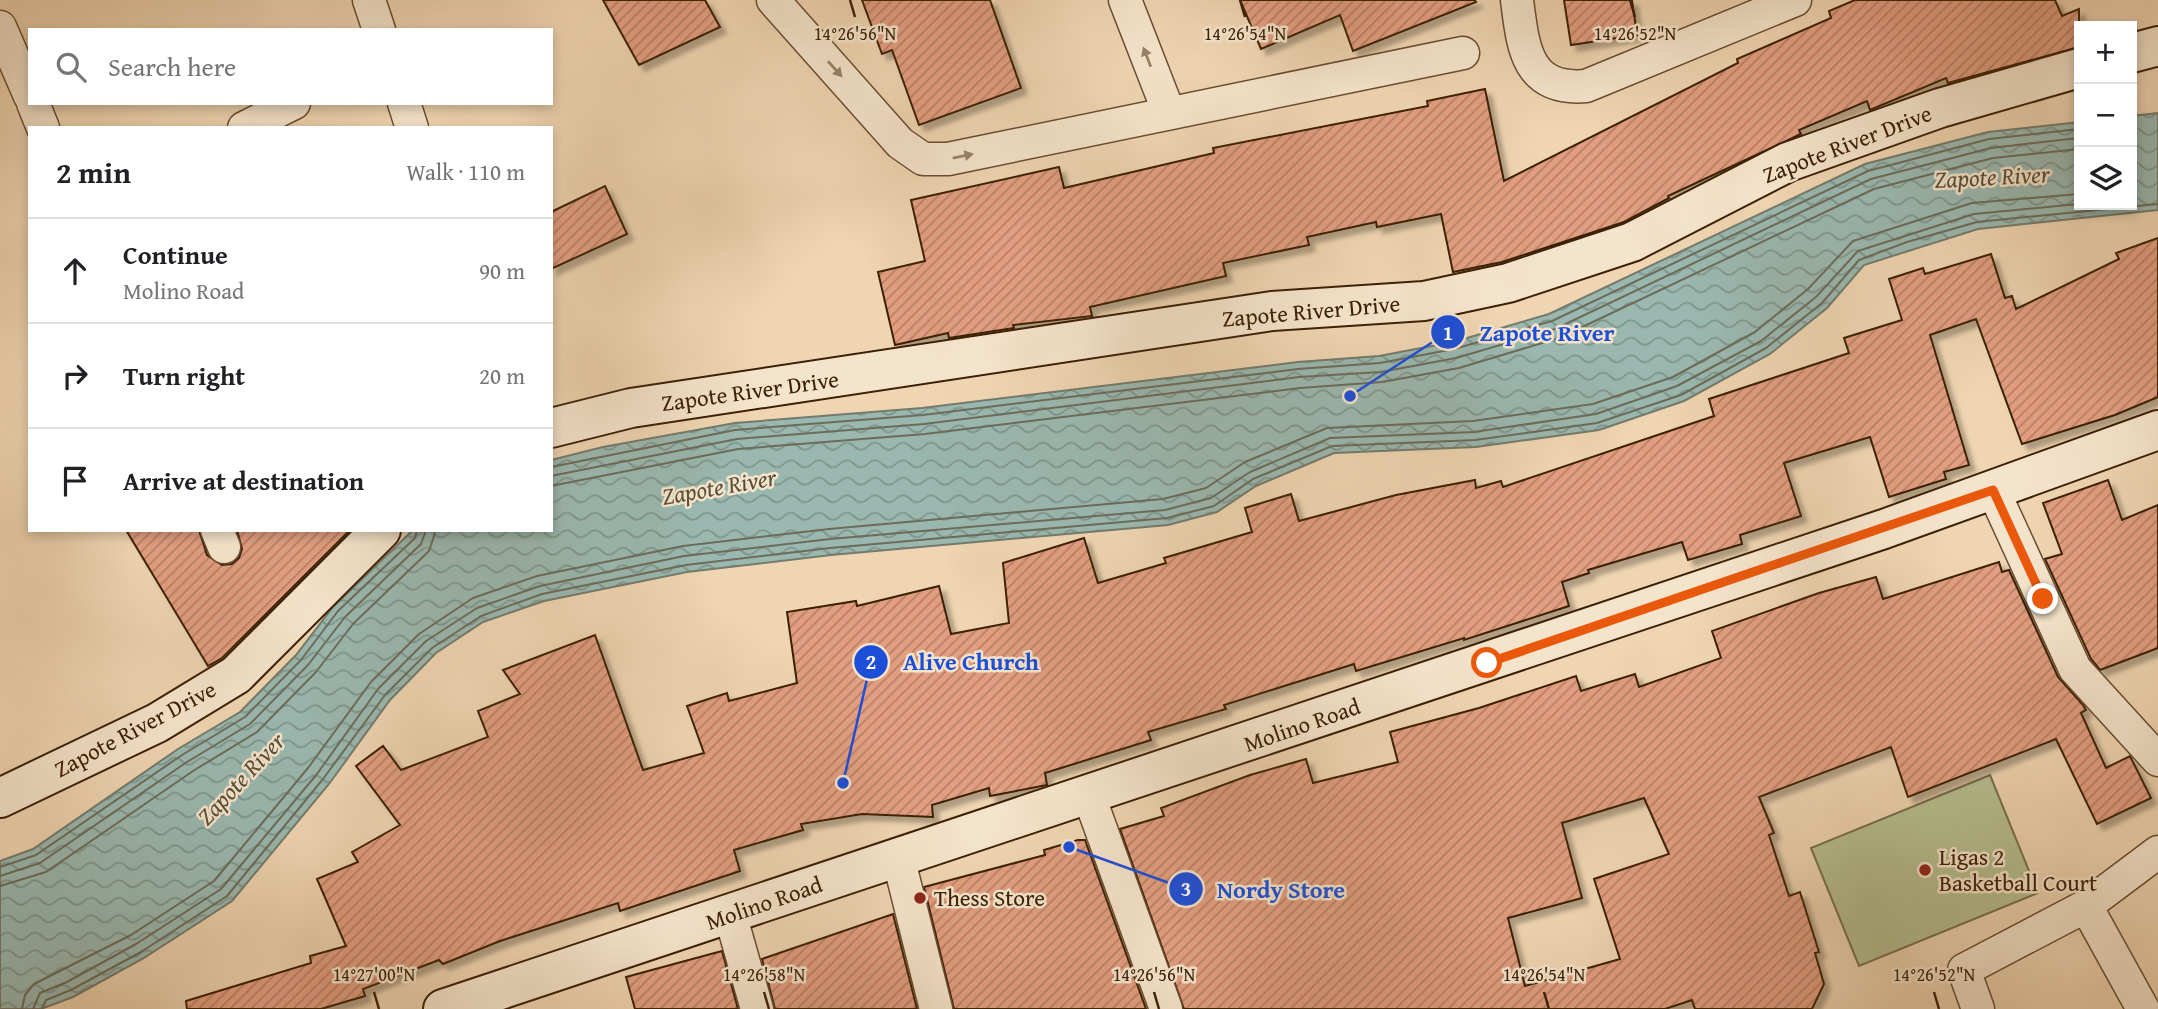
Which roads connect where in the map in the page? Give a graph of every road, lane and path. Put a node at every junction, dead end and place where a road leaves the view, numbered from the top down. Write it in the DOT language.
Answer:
graph roads {
  1 [pos="369,0"];
  2 [pos="773,0"];
  3 [pos="1125,0"];
  4 [pos="1517,0"];
  5 [pos="1795,0"];
  6 [pos="0,27"];
  7 [pos="378,28"];
  8 [pos="2158,46"];
  9 [pos="2137,52"];
  10 [pos="1463,53"];
  11 [pos="2074,69"];
  12 [pos="28,91"];
  13 [pos="34,105"];
  14 [pos="290,105"];
  15 [pos="405,105"];
  16 [pos="1169,113"];
  17 [pos="42,126"];
  18 [pos="248,126"];
  19 [pos="411,126"];
  20 [pos="553,428"];
  21 [pos="2158,430"];
  22 [pos="1993,490"];
  23 [pos="379,532"];
  24 [pos="2158,760"];
  25 [pos="1089,796"];
  26 [pos="0,797"];
  27 [pos="2158,852"];
  28 [pos="898,857"];
  29 [pos="2086,906"];
  30 [pos="730,914"];
  31 [pos="519,997"];
  32 [pos="443,1009"];
  33 [pos="757,1009"];
  34 [pos="936,1009"];
  35 [pos="1166,1009"];
  36 [pos="1978,1009"];
  37 [pos="2143,1009"];
  1 -- 7 [label="street"];
  2 -- 16 [label="street, one-way"];
  16 -- 3 [label="street, one-way"];
  4 -- 5 [label="street"];
  6 -- 12 [label="street"];
  8 -- 9 [label="main road"];
  10 -- 16 [label="street"];
  11 -- 20 [label="main road, Zapote River Drive"];
  13 -- 17 [label="street"];
  14 -- 18 [label="street"];
  15 -- 19 [label="street"];
  21 -- 22 [label="main road, Molino Road"];
  22 -- 24 [label="street"];
  22 -- 25 [label="main road, Molino Road"];
  23 -- 26 [label="main road, Zapote River Drive"];
  25 -- 28 [label="main road, Molino Road"];
  25 -- 35 [label="street"];
  27 -- 29 [label="street"];
  28 -- 30 [label="main road, Molino Road"];
  28 -- 34 [label="street"];
  29 -- 36 [label="street"];
  29 -- 37 [label="street"];
  30 -- 31 [label="main road, Molino Road"];
  30 -- 33 [label="street"];
  31 -- 32 [label="main road, Molino Road"];
}
